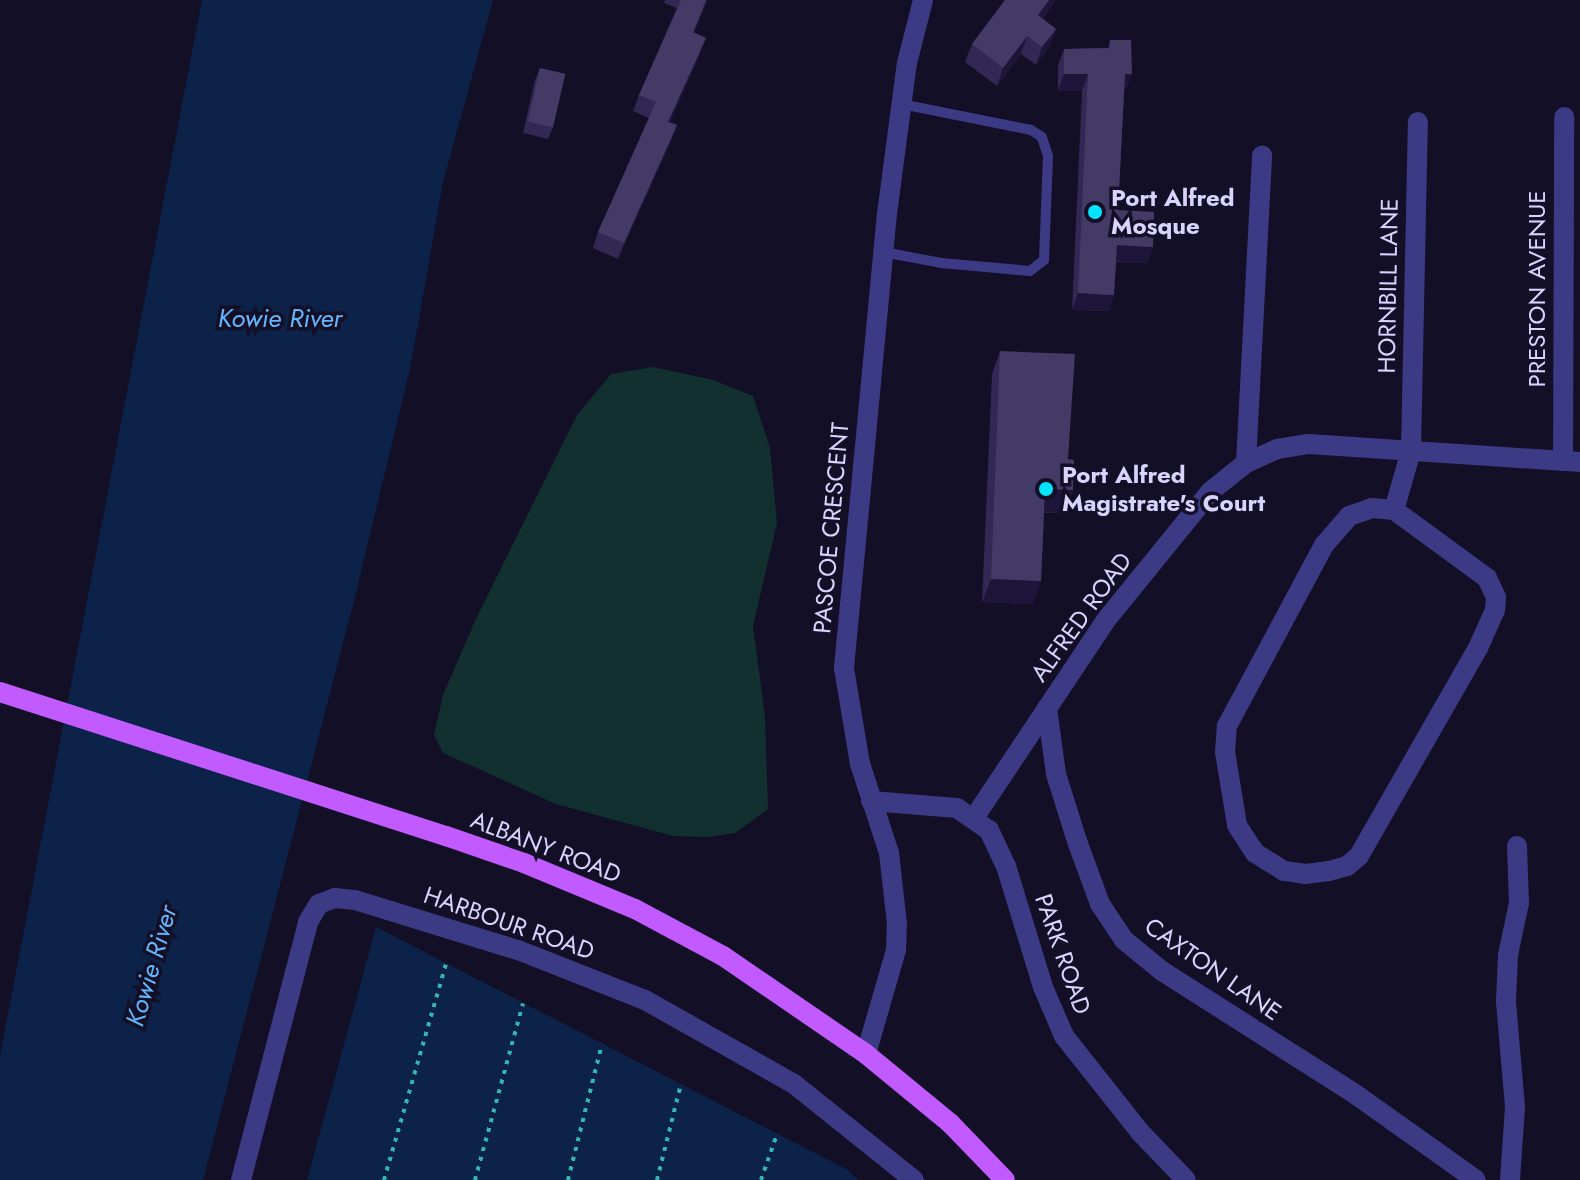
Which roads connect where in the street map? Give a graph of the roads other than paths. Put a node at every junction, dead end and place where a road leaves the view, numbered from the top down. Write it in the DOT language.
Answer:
graph roads {
  1 [pos="923,0"];
  2 [pos="901,104"];
  3 [pos="1564,117"];
  4 [pos="1418,122"];
  5 [pos="1262,155"];
  6 [pos="883,252"];
  7 [pos="1411,451"];
  8 [pos="1571,461"];
  9 [pos="1246,463"];
  10 [pos="1394,510"];
  11 [pos="0,692"];
  12 [pos="1047,708"];
  13 [pos="871,801"];
  14 [pos="974,818"];
  15 [pos="1517,846"];
  16 [pos="866,1054"];
  17 [pos="241,1180"];
  18 [pos="914,1180"];
  19 [pos="1005,1180"];
  20 [pos="1186,1180"];
  21 [pos="1476,1180"];
  22 [pos="1510,1180"];
  1 -- 2 [label="street, PASCOE CRESCENT"];
  2 -- 6 [label="street, PASCOE CRESCENT"];
  2 -- 6 [label="lane"];
  3 -- 8 [label="street, PRESTON AVENUE"];
  4 -- 7 [label="street, HORNBILL LANE"];
  5 -- 9 [label="street"];
  6 -- 13 [label="street, PASCOE CRESCENT"];
  7 -- 8 [label="street, ALFRED ROAD"];
  7 -- 9 [label="street, ALFRED ROAD"];
  7 -- 10 [label="street, HORNBILL LANE"];
  9 -- 12 [label="street, ALFRED ROAD"];
  10 -- 10 [label="street"];
  11 -- 16 [label="main road, ALBANY ROAD"];
  12 -- 14 [label="street, ALFRED ROAD"];
  12 -- 21 [label="street, CAXTON LANE"];
  13 -- 14 [label="street, PARK ROAD"];
  13 -- 16 [label="street, PASCOE CRESCENT"];
  14 -- 20 [label="street, PARK ROAD"];
  15 -- 22 [label="street"];
  16 -- 19 [label="main road, ALBANY ROAD"];
  17 -- 18 [label="street, HARBOUR ROAD"];
}
